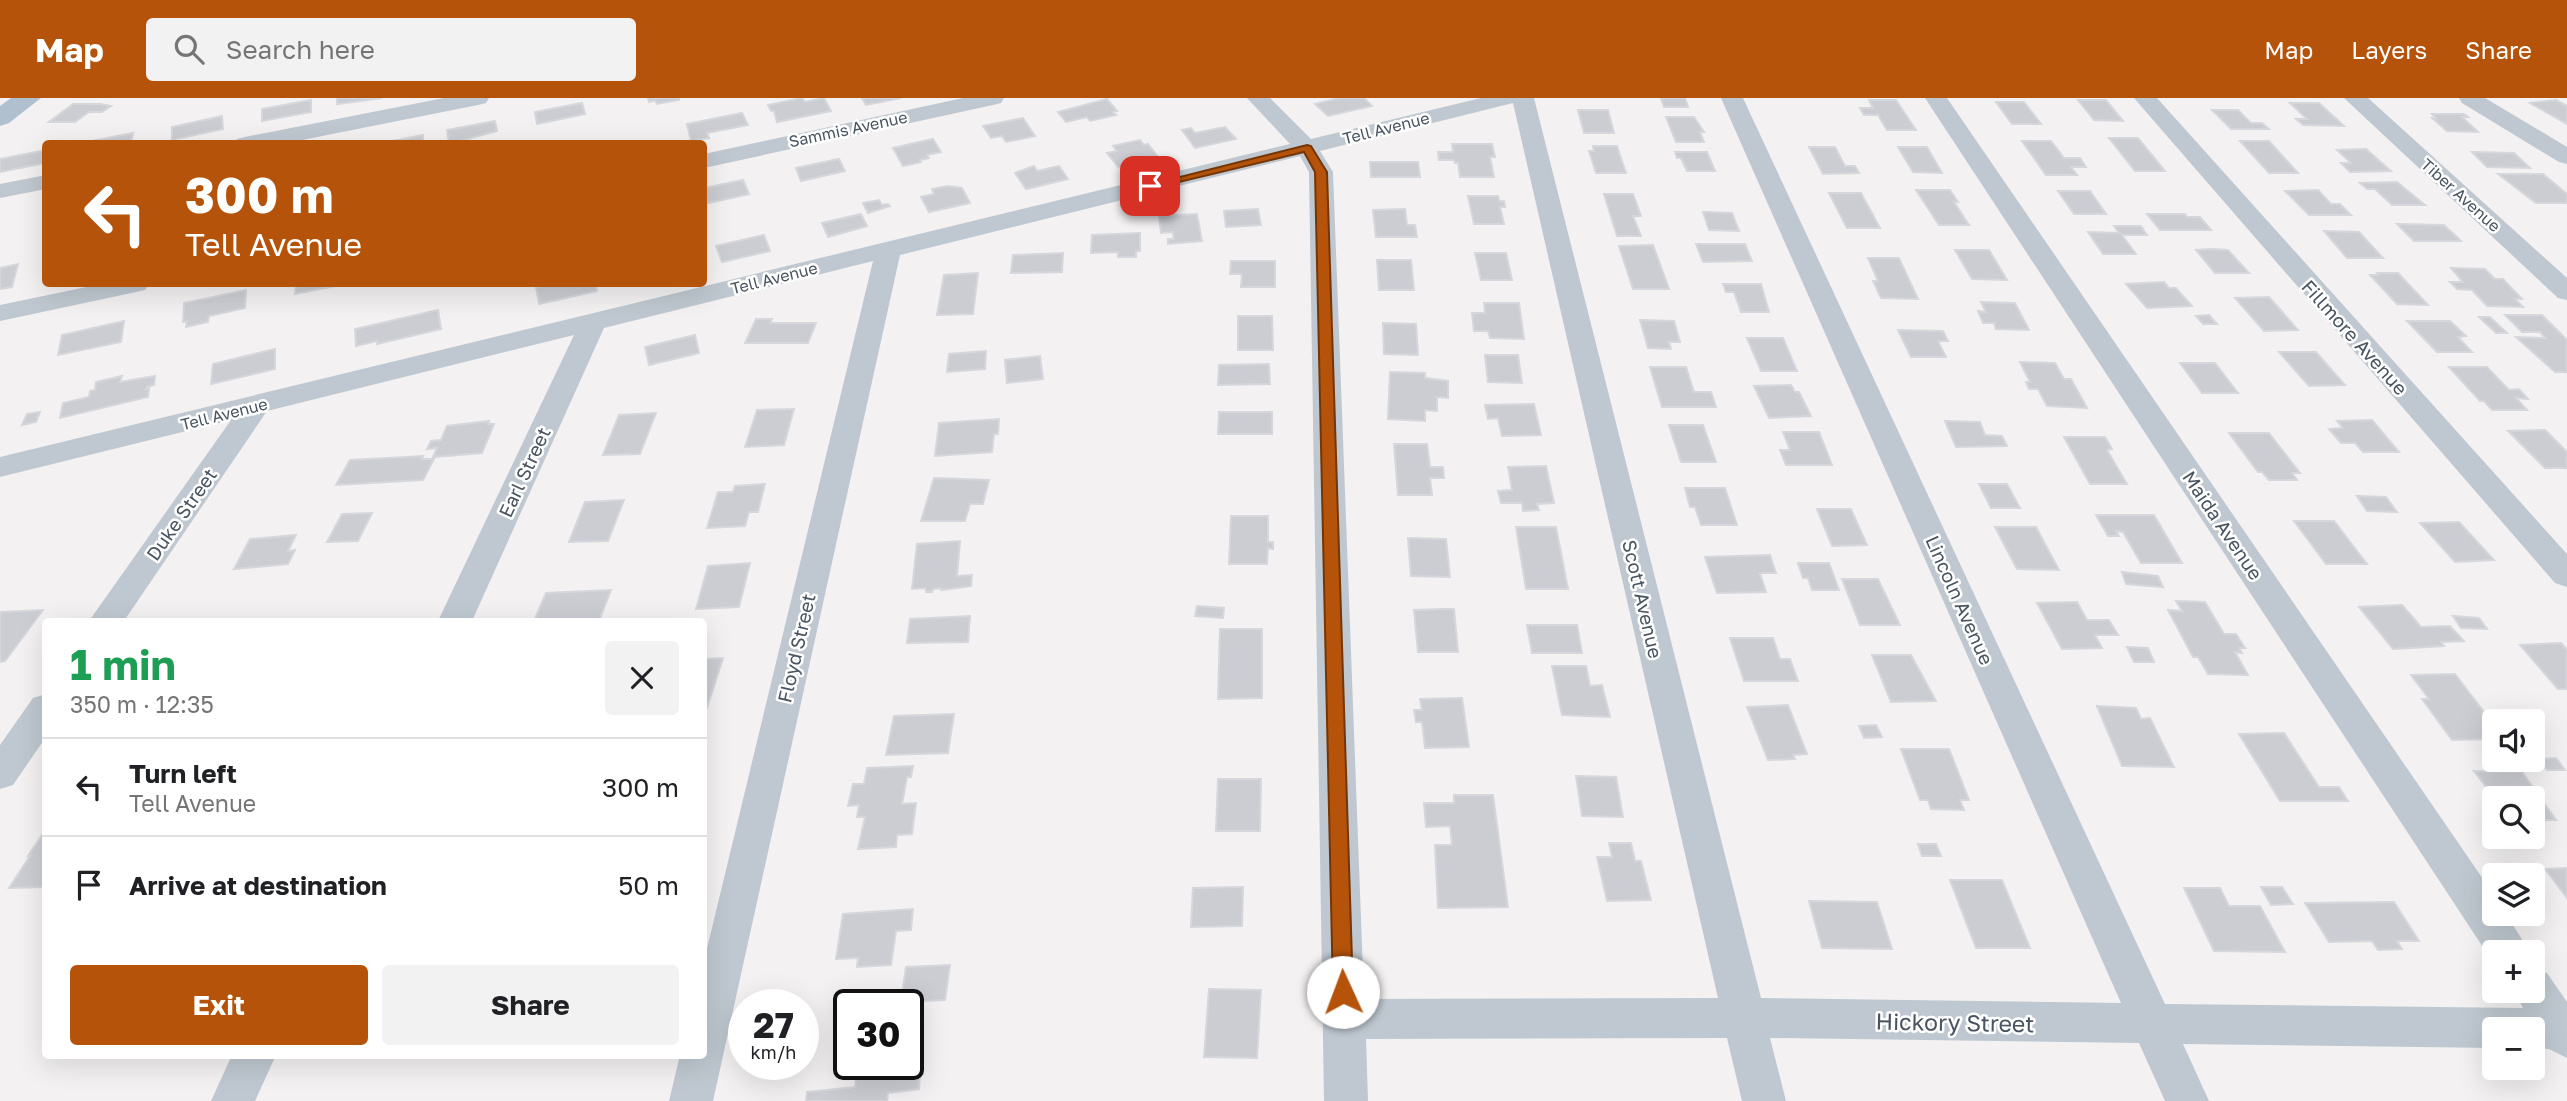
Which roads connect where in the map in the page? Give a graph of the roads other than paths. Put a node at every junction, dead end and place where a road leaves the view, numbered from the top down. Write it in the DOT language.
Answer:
graph roads {
  1 [pos="28,98"];
  2 [pos="478,98"];
  3 [pos="993,98"];
  4 [pos="1258,98"];
  5 [pos="1508,98"];
  6 [pos="1523,98"];
  7 [pos="1732,98"];
  8 [pos="1936,98"];
  9 [pos="2145,98"];
  10 [pos="2355,98"];
  11 [pos="2470,98"];
  12 [pos="0,118"];
  13 [pos="265,140"];
  14 [pos="1307,148"];
  15 [pos="2567,157"];
  16 [pos="707,160"];
  17 [pos="42,183"];
  18 [pos="0,191"];
  19 [pos="889,249"];
  20 [pos="122,287"];
  21 [pos="2567,292"];
  22 [pos="0,313"];
  23 [pos="593,323"];
  24 [pos="256,406"];
  25 [pos="0,467"];
  26 [pos="2567,575"];
  27 [pos="108,618"];
  28 [pos="456,618"];
  29 [pos="42,714"];
  30 [pos="0,774"];
  31 [pos="2501,940"];
  32 [pos="2544,1003"];
  33 [pos="1744,1018"];
  34 [pos="1344,1019"];
  35 [pos="2153,1025"];
  36 [pos="2565,1032"];
  37 [pos="707,1035"];
  38 [pos="252,1059"];
  39 [pos="701,1059"];
  40 [pos="233,1101"];
  41 [pos="691,1101"];
  42 [pos="1346,1101"];
  43 [pos="1764,1101"];
  44 [pos="2188,1101"];
  1 -- 12 [label="main road"];
  2 -- 13 [label="street"];
  3 -- 16 [label="street, Sammis Avenue"];
  4 -- 14 [label="street"];
  5 -- 14 [label="street, Tell Avenue"];
  6 -- 33 [label="street, Scott Avenue"];
  7 -- 35 [label="street, Lincoln Avenue"];
  8 -- 31 [label="street, Maida Avenue"];
  9 -- 26 [label="street, Fillmore Avenue"];
  10 -- 21 [label="street, Tiber Avenue"];
  11 -- 15 [label="street"];
  14 -- 19 [label="street, Tell Avenue"];
  14 -- 34 [label="street"];
  17 -- 18 [label="street"];
  19 -- 23 [label="street, Tell Avenue"];
  19 -- 37 [label="street, Floyd Street"];
  20 -- 22 [label="street"];
  23 -- 24 [label="street, Tell Avenue"];
  23 -- 28 [label="street, Earl Street"];
  24 -- 25 [label="street, Tell Avenue"];
  24 -- 27 [label="street, Duke Street"];
  29 -- 30 [label="street"];
  32 -- 36 [label="street"];
  33 -- 34 [label="street, Hickory Street"];
  33 -- 35 [label="street, Hickory Street"];
  33 -- 43 [label="street, Scott Avenue"];
  34 -- 42 [label="street"];
  35 -- 36 [label="street, Hickory Street"];
  35 -- 44 [label="street, Lincoln Avenue"];
  38 -- 40 [label="street"];
  39 -- 41 [label="street"];
}
